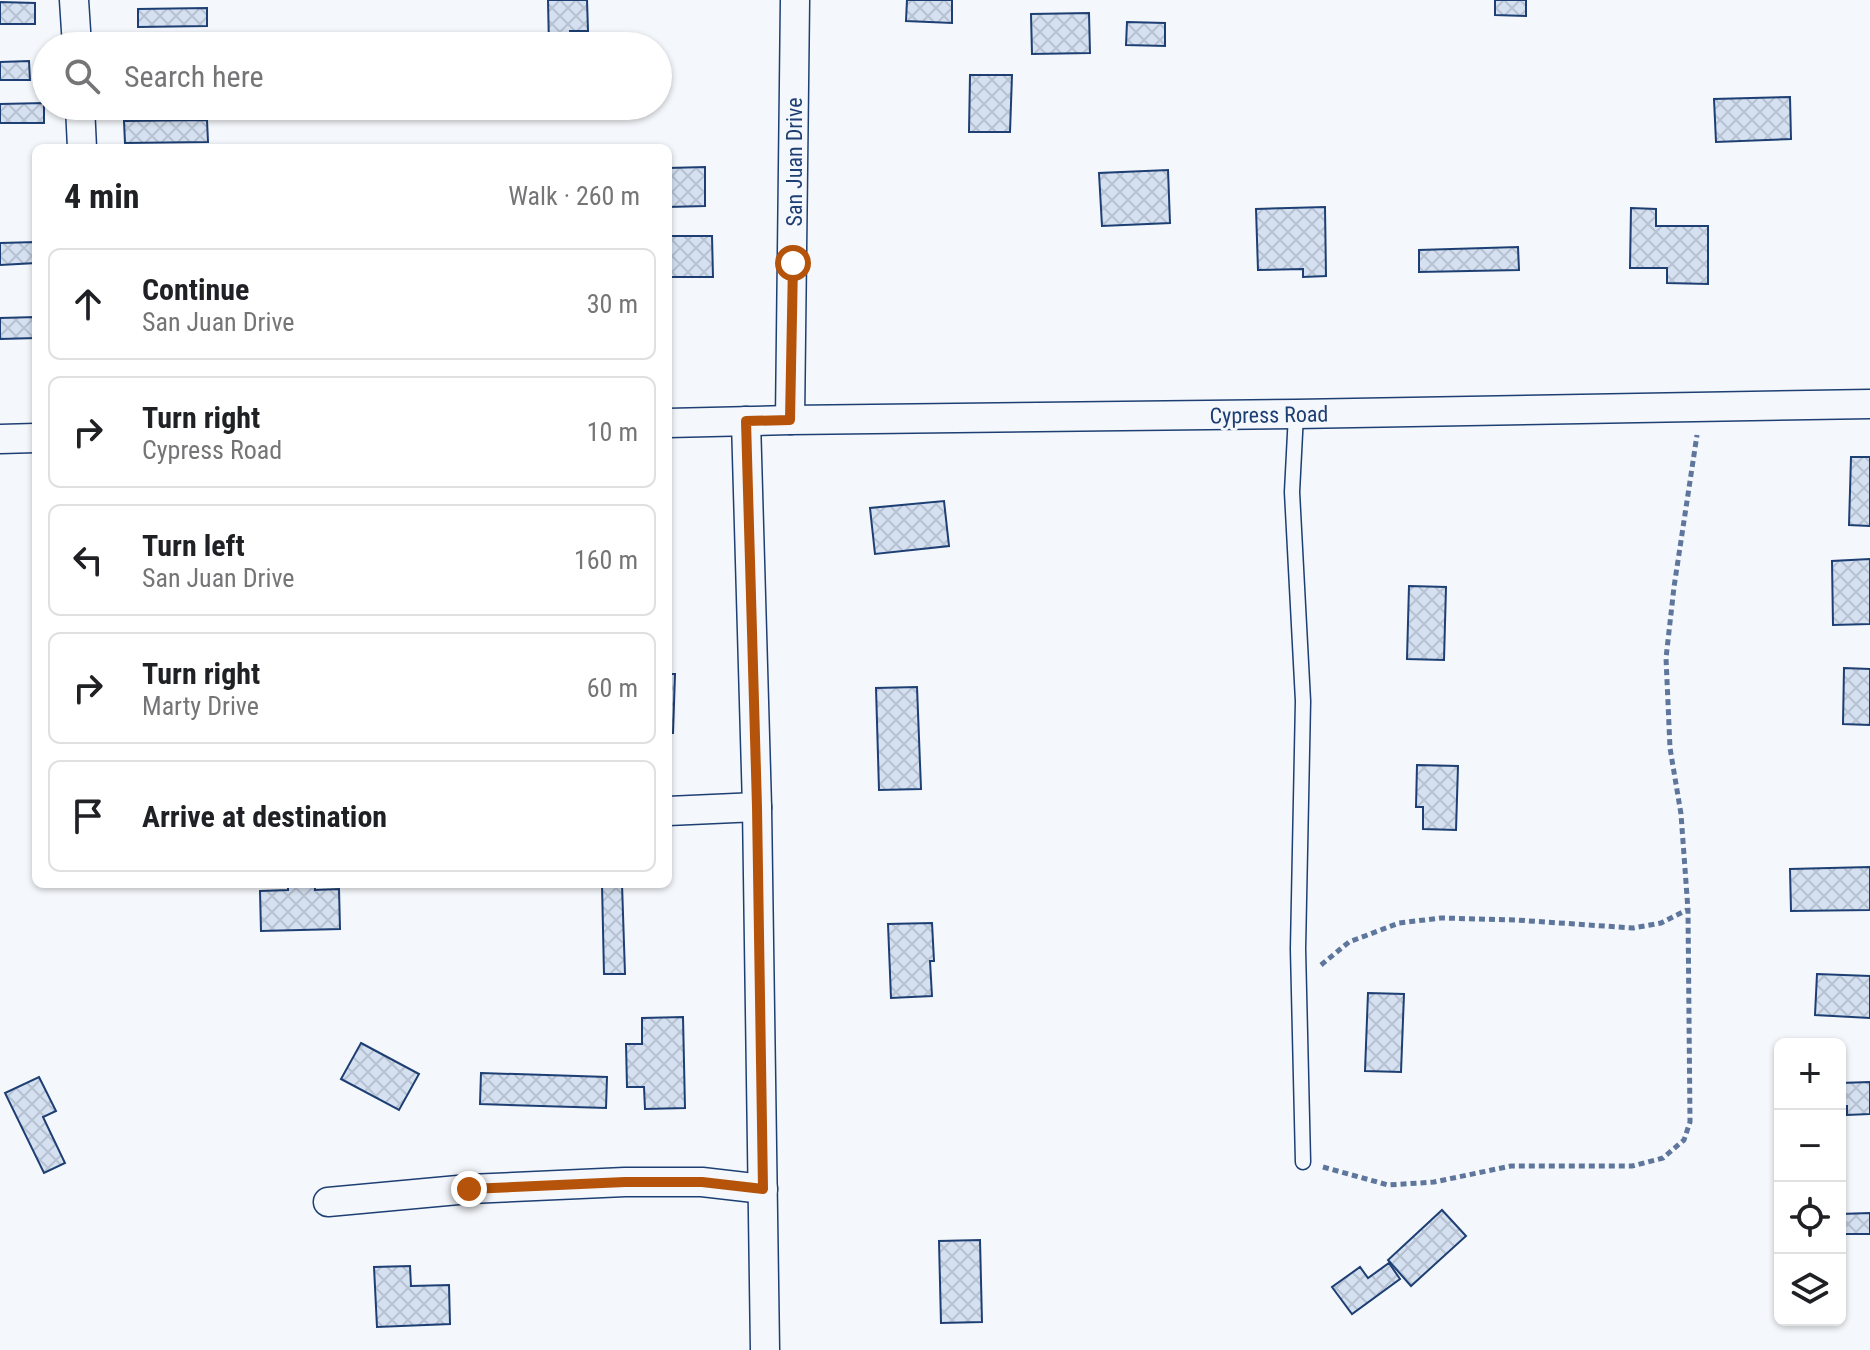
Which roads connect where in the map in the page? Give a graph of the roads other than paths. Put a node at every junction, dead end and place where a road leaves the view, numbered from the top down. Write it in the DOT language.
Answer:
graph roads {
  1 [pos="74,0"];
  2 [pos="795,0"];
  3 [pos="76,32"];
  4 [pos="81,120"];
  5 [pos="82,144"];
  6 [pos="1870,404"];
  7 [pos="1296,414"];
  8 [pos="790,420"];
  9 [pos="746,421"];
  10 [pos="672,423"];
  11 [pos="32,438"];
  12 [pos="0,439"];
  13 [pos="757,807"];
  14 [pos="672,811"];
  15 [pos="1303,1162"];
  16 [pos="763,1189"];
  17 [pos="328,1202"];
  18 [pos="765,1350"];
  1 -- 3 [label="street"];
  2 -- 8 [label="street, San Juan Drive"];
  4 -- 5 [label="street"];
  6 -- 7 [label="street, Cypress Road"];
  7 -- 8 [label="street, Cypress Road"];
  7 -- 15 [label="lane"];
  8 -- 9 [label="street, Cypress Road"];
  9 -- 10 [label="street, Cypress Road"];
  9 -- 13 [label="street"];
  11 -- 12 [label="street"];
  13 -- 14 [label="street"];
  13 -- 16 [label="street"];
  16 -- 17 [label="street"];
  16 -- 18 [label="street"];
}
